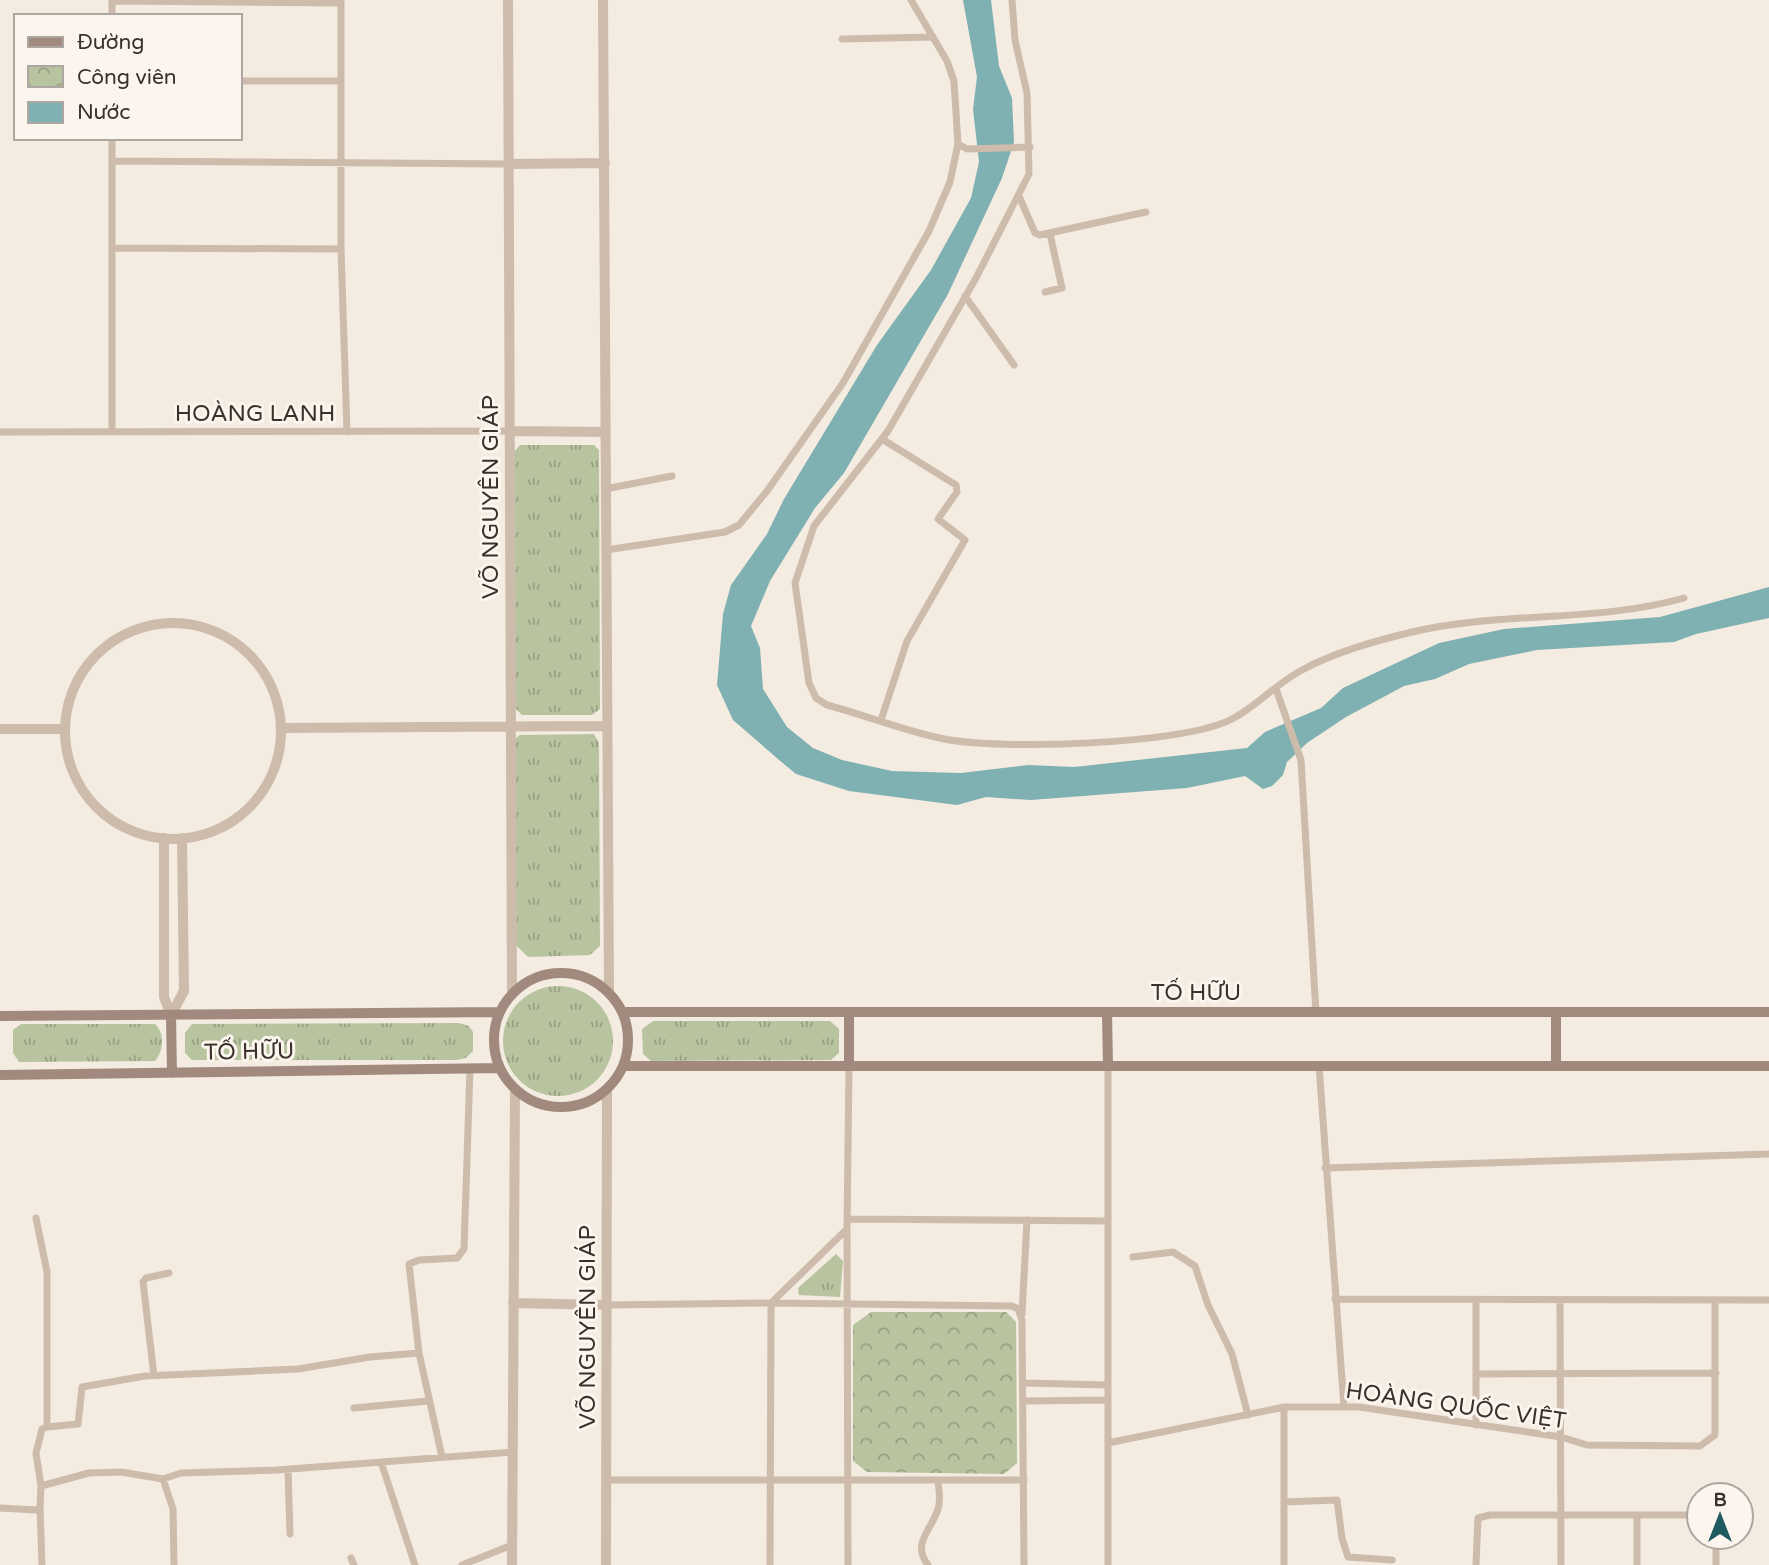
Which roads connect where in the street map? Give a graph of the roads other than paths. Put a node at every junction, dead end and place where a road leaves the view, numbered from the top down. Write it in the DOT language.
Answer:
graph roads {
  1 [pos="508,0"];
  2 [pos="603,0"];
  3 [pos="911,0"];
  4 [pos="1012,0"];
  5 [pos="112,1"];
  6 [pos="341,1"];
  7 [pos="933,37"];
  8 [pos="842,39"];
  9 [pos="242,81"];
  10 [pos="341,81"];
  11 [pos="112,140"];
  12 [pos="958,144"];
  13 [pos="1030,146"];
  14 [pos="112,161"];
  15 [pos="341,163"];
  16 [pos="605,163"];
  17 [pos="508,164"];
  18 [pos="1019,196"];
  19 [pos="1146,212"];
  20 [pos="1050,234"];
  21 [pos="112,248"];
  22 [pos="341,248"];
  23 [pos="1045,292"];
  24 [pos="965,296"];
  25 [pos="1014,365"];
  26 [pos="510,431"];
  27 [pos="0,432"];
  28 [pos="112,432"];
  29 [pos="347,432"];
  30 [pos="605,432"];
  31 [pos="883,439"];
  32 [pos="672,476"];
  33 [pos="605,489"];
  34 [pos="606,550"];
  35 [pos="1684,598"];
  36 [pos="1276,689"];
  37 [pos="881,720"];
  38 [pos="607,726"];
  39 [pos="510,727"];
  40 [pos="0,729"];
  41 [pos="65,729"];
  42 [pos="282,729"];
  43 [pos="164,838"];
  44 [pos="182,838"];
  45 [pos="164,884"];
  46 [pos="182,884"];
  47 [pos="164,949"];
  48 [pos="184,949"];
  49 [pos="512,993"];
  50 [pos="609,993"];
  51 [pos="499,1012"];
  52 [pos="622,1012"];
  53 [pos="1556,1012"];
  54 [pos="1769,1012"];
  55 [pos="849,1013"];
  56 [pos="1107,1013"];
  57 [pos="1316,1013"];
  58 [pos="171,1014"];
  59 [pos="0,1016"];
  60 [pos="1319,1065"];
  61 [pos="1556,1065"];
  62 [pos="623,1066"];
  63 [pos="849,1066"];
  64 [pos="1108,1066"];
  65 [pos="1769,1066"];
  66 [pos="499,1068"];
  67 [pos="470,1069"];
  68 [pos="172,1073"];
  69 [pos="0,1075"];
  70 [pos="607,1089"];
  71 [pos="515,1090"];
  72 [pos="1769,1154"];
  73 [pos="1325,1168"];
  74 [pos="36,1218"];
  75 [pos="848,1219"];
  76 [pos="1027,1220"];
  77 [pos="1108,1221"];
  78 [pos="846,1229"];
  79 [pos="1133,1257"];
  80 [pos="169,1273"];
  81 [pos="1335,1299"];
  82 [pos="1476,1300"];
  83 [pos="1715,1300"];
  84 [pos="1769,1300"];
  85 [pos="1560,1301"];
  86 [pos="513,1303"];
  87 [pos="771,1303"];
  88 [pos="607,1305"];
  89 [pos="848,1305"];
  90 [pos="1022,1314"];
  91 [pos="419,1353"];
  92 [pos="1716,1373"];
  93 [pos="1476,1374"];
  94 [pos="154,1376"];
  95 [pos="1561,1376"];
  96 [pos="1024,1383"];
  97 [pos="1108,1385"];
  98 [pos="1108,1400"];
  99 [pos="429,1401"];
  100 [pos="1024,1401"];
  101 [pos="1283,1407"];
  102 [pos="1343,1407"];
  103 [pos="354,1408"];
  104 [pos="1248,1415"];
  105 [pos="1476,1425"];
  106 [pos="47,1427"];
  107 [pos="1561,1437"];
  108 [pos="1108,1443"];
  109 [pos="512,1452"];
  110 [pos="442,1457"];
  111 [pos="381,1462"];
  112 [pos="288,1469"];
  113 [pos="163,1479"];
  114 [pos="606,1480"];
  115 [pos="771,1480"];
  116 [pos="847,1480"];
  117 [pos="1024,1480"];
  118 [pos="938,1481"];
  119 [pos="41,1486"];
  120 [pos="1283,1502"];
  121 [pos="0,1508"];
  122 [pos="40,1508"];
  123 [pos="1562,1515"];
  124 [pos="1637,1515"];
  125 [pos="1685,1515"];
  126 [pos="290,1534"];
  127 [pos="512,1545"];
  128 [pos="1392,1560"];
  129 [pos="42,1565"];
  130 [pos="174,1565"];
  131 [pos="415,1565"];
  132 [pos="462,1565"];
  133 [pos="512,1565"];
  134 [pos="606,1565"];
  135 [pos="770,1565"];
  136 [pos="848,1565"];
  137 [pos="928,1565"];
  138 [pos="1024,1565"];
  139 [pos="1108,1565"];
  140 [pos="1284,1565"];
  141 [pos="1476,1565"];
  142 [pos="1561,1565"];
  143 [pos="1637,1565"];
  1 -- 17 [label="street, VÕ NGUYÊN GIÁP"];
  2 -- 16 [label="street"];
  3 -- 7 [label="street"];
  4 -- 13 [label="street"];
  5 -- 6 [label="street"];
  6 -- 10 [label="street"];
  7 -- 8 [label="street"];
  7 -- 12 [label="street"];
  9 -- 10 [label="street"];
  10 -- 15 [label="street"];
  11 -- 14 [label="street"];
  12 -- 13 [label="street"];
  12 -- 34 [label="street"];
  13 -- 18 [label="street"];
  14 -- 15 [label="street"];
  14 -- 21 [label="street"];
  15 -- 17 [label="street"];
  15 -- 22 [label="street"];
  16 -- 17 [label="street"];
  16 -- 30 [label="street"];
  17 -- 26 [label="street, VÕ NGUYÊN GIÁP"];
  18 -- 20 [label="street"];
  18 -- 24 [label="street"];
  19 -- 20 [label="street"];
  20 -- 23 [label="street"];
  21 -- 22 [label="street"];
  21 -- 28 [label="street"];
  22 -- 29 [label="street"];
  24 -- 25 [label="street"];
  24 -- 31 [label="street"];
  26 -- 29 [label="street, HOÀNG LANH"];
  26 -- 30 [label="street"];
  26 -- 39 [label="street, VÕ NGUYÊN GIÁP"];
  27 -- 28 [label="street, HOÀNG LANH"];
  28 -- 29 [label="street, HOÀNG LANH"];
  30 -- 33 [label="street"];
  31 -- 37 [label="street"];
  31 -- 37 [label="street"];
  32 -- 33 [label="street"];
  33 -- 34 [label="street"];
  34 -- 38 [label="street"];
  35 -- 36 [label="street"];
  36 -- 37 [label="street"];
  36 -- 57 [label="street"];
  38 -- 39 [label="street"];
  38 -- 50 [label="street"];
  39 -- 42 [label="street"];
  39 -- 49 [label="street, VÕ NGUYÊN GIÁP"];
  40 -- 41 [label="street"];
  41 -- 42 [label="street"];
  41 -- 43 [label="street"];
  42 -- 44 [label="street"];
  43 -- 44 [label="street"];
  43 -- 45 [label="street"];
  44 -- 46 [label="street"];
  45 -- 46 [label="street"];
  45 -- 47 [label="street"];
  46 -- 48 [label="street"];
  47 -- 48 [label="street"];
  47 -- 58 [label="street"];
  48 -- 58 [label="street"];
  49 -- 50 [label="main road"];
  49 -- 51 [label="main road"];
  50 -- 52 [label="main road"];
  51 -- 58 [label="main road, TỐ HỮU"];
  51 -- 66 [label="main road"];
  52 -- 55 [label="main road, TỐ HỮU"];
  52 -- 62 [label="main road"];
  53 -- 54 [label="main road, TỐ HỮU"];
  53 -- 57 [label="main road, TỐ HỮU"];
  53 -- 61 [label="main road"];
  55 -- 56 [label="main road, TỐ HỮU"];
  55 -- 63 [label="main road"];
  56 -- 57 [label="main road, TỐ HỮU"];
  56 -- 64 [label="main road"];
  58 -- 59 [label="main road, TỐ HỮU"];
  58 -- 68 [label="main road"];
  60 -- 61 [label="main road"];
  60 -- 64 [label="main road"];
  60 -- 73 [label="street"];
  61 -- 65 [label="main road"];
  62 -- 63 [label="main road"];
  62 -- 70 [label="main road"];
  63 -- 64 [label="main road"];
  63 -- 75 [label="street"];
  64 -- 77 [label="street"];
  66 -- 67 [label="main road, TỐ HỮU"];
  66 -- 71 [label="main road"];
  67 -- 68 [label="main road, TỐ HỮU"];
  67 -- 91 [label="street"];
  68 -- 69 [label="main road, TỐ HỮU"];
  70 -- 71 [label="main road"];
  70 -- 88 [label="street, VÕ NGUYÊN GIÁP"];
  71 -- 86 [label="street"];
  72 -- 73 [label="street"];
  73 -- 81 [label="street"];
  74 -- 106 [label="street"];
  75 -- 76 [label="street"];
  75 -- 78 [label="street"];
  76 -- 77 [label="street"];
  76 -- 90 [label="street"];
  77 -- 97 [label="street"];
  78 -- 87 [label="street"];
  78 -- 89 [label="street"];
  79 -- 104 [label="street"];
  80 -- 94 [label="street"];
  81 -- 82 [label="street"];
  81 -- 102 [label="street"];
  82 -- 85 [label="street"];
  82 -- 93 [label="street"];
  83 -- 84 [label="street"];
  83 -- 85 [label="street"];
  83 -- 92 [label="street"];
  85 -- 95 [label="street"];
  86 -- 88 [label="street"];
  86 -- 109 [label="street"];
  87 -- 88 [label="street"];
  87 -- 89 [label="street"];
  87 -- 115 [label="street"];
  88 -- 114 [label="street, VÕ NGUYÊN GIÁP"];
  89 -- 90 [label="street"];
  89 -- 116 [label="street"];
  90 -- 96 [label="street"];
  91 -- 94 [label="street"];
  91 -- 99 [label="street"];
  92 -- 95 [label="street"];
  92 -- 107 [label="street, HOÀNG QUỐC VIỆT"];
  93 -- 95 [label="street"];
  93 -- 105 [label="street"];
  94 -- 106 [label="street"];
  95 -- 107 [label="street"];
  96 -- 97 [label="street"];
  96 -- 100 [label="street"];
  97 -- 98 [label="street"];
  98 -- 100 [label="street"];
  98 -- 108 [label="street"];
  99 -- 103 [label="street"];
  99 -- 110 [label="street"];
  100 -- 117 [label="street"];
  101 -- 102 [label="street, HOÀNG QUỐC VIỆT"];
  101 -- 104 [label="street, HOÀNG QUỐC VIỆT"];
  101 -- 120 [label="street"];
  102 -- 105 [label="street, HOÀNG QUỐC VIỆT"];
  104 -- 108 [label="street, HOÀNG QUỐC VIỆT"];
  105 -- 107 [label="street, HOÀNG QUỐC VIỆT"];
  106 -- 119 [label="street"];
  107 -- 123 [label="street"];
  108 -- 139 [label="street"];
  109 -- 110 [label="street"];
  109 -- 127 [label="street"];
  110 -- 111 [label="street"];
  111 -- 112 [label="street"];
  111 -- 131 [label="street"];
  112 -- 113 [label="street"];
  112 -- 126 [label="street"];
  113 -- 119 [label="street"];
  113 -- 130 [label="street"];
  114 -- 115 [label="street"];
  114 -- 134 [label="street, VÕ NGUYÊN GIÁP"];
  115 -- 116 [label="street"];
  115 -- 135 [label="street"];
  116 -- 118 [label="street"];
  116 -- 136 [label="street"];
  117 -- 118 [label="street"];
  117 -- 138 [label="street"];
  118 -- 137 [label="street"];
  119 -- 122 [label="street"];
  120 -- 128 [label="street"];
  120 -- 140 [label="street"];
  121 -- 122 [label="street"];
  122 -- 129 [label="street"];
  123 -- 124 [label="street"];
  123 -- 141 [label="street"];
  123 -- 142 [label="street"];
  124 -- 125 [label="street"];
  124 -- 143 [label="street"];
  127 -- 132 [label="street"];
  127 -- 133 [label="street"];
}
